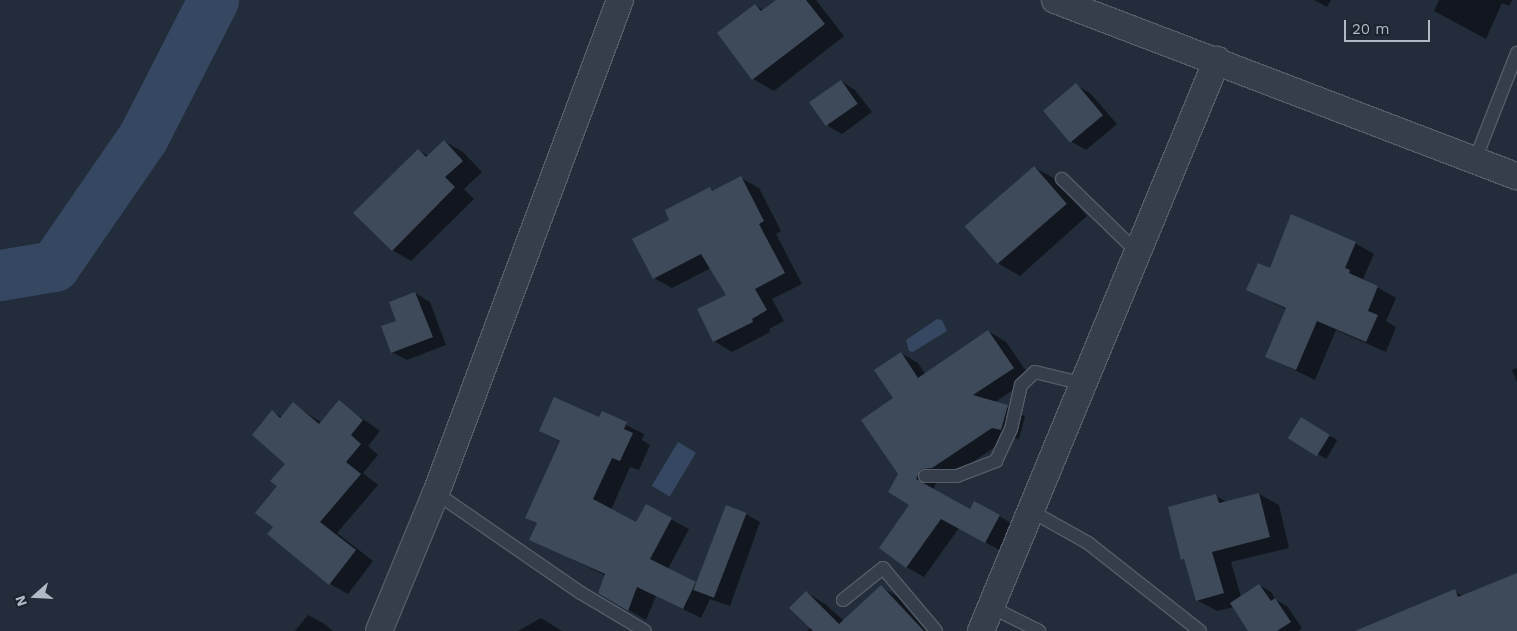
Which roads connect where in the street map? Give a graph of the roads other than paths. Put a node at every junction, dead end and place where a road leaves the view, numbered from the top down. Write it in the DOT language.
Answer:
graph roads {
  1 [pos="620,0"];
  2 [pos="1055,0"];
  3 [pos="1517,53"];
  4 [pos="1217,60"];
  5 [pos="1475,160"];
  6 [pos="1517,176"];
  7 [pos="1062,179"];
  8 [pos="1139,254"];
  9 [pos="1084,384"];
  10 [pos="925,476"];
  11 [pos="436,493"];
  12 [pos="1031,511"];
  13 [pos="843,600"];
  14 [pos="991,607"];
  15 [pos="379,631"];
  16 [pos="645,631"];
  17 [pos="936,631"];
  18 [pos="981,631"];
  19 [pos="1039,631"];
  20 [pos="1200,631"];
  1 -- 11 [label="street"];
  2 -- 4 [label="street"];
  3 -- 5 [label="lane"];
  4 -- 5 [label="street"];
  4 -- 8 [label="street"];
  5 -- 6 [label="street"];
  7 -- 8 [label="lane"];
  8 -- 9 [label="street"];
  9 -- 10 [label="lane"];
  9 -- 12 [label="street"];
  11 -- 15 [label="street"];
  11 -- 16 [label="lane"];
  12 -- 14 [label="street"];
  12 -- 20 [label="lane"];
  13 -- 17 [label="lane"];
  14 -- 18 [label="street"];
  14 -- 19 [label="lane"];
}
